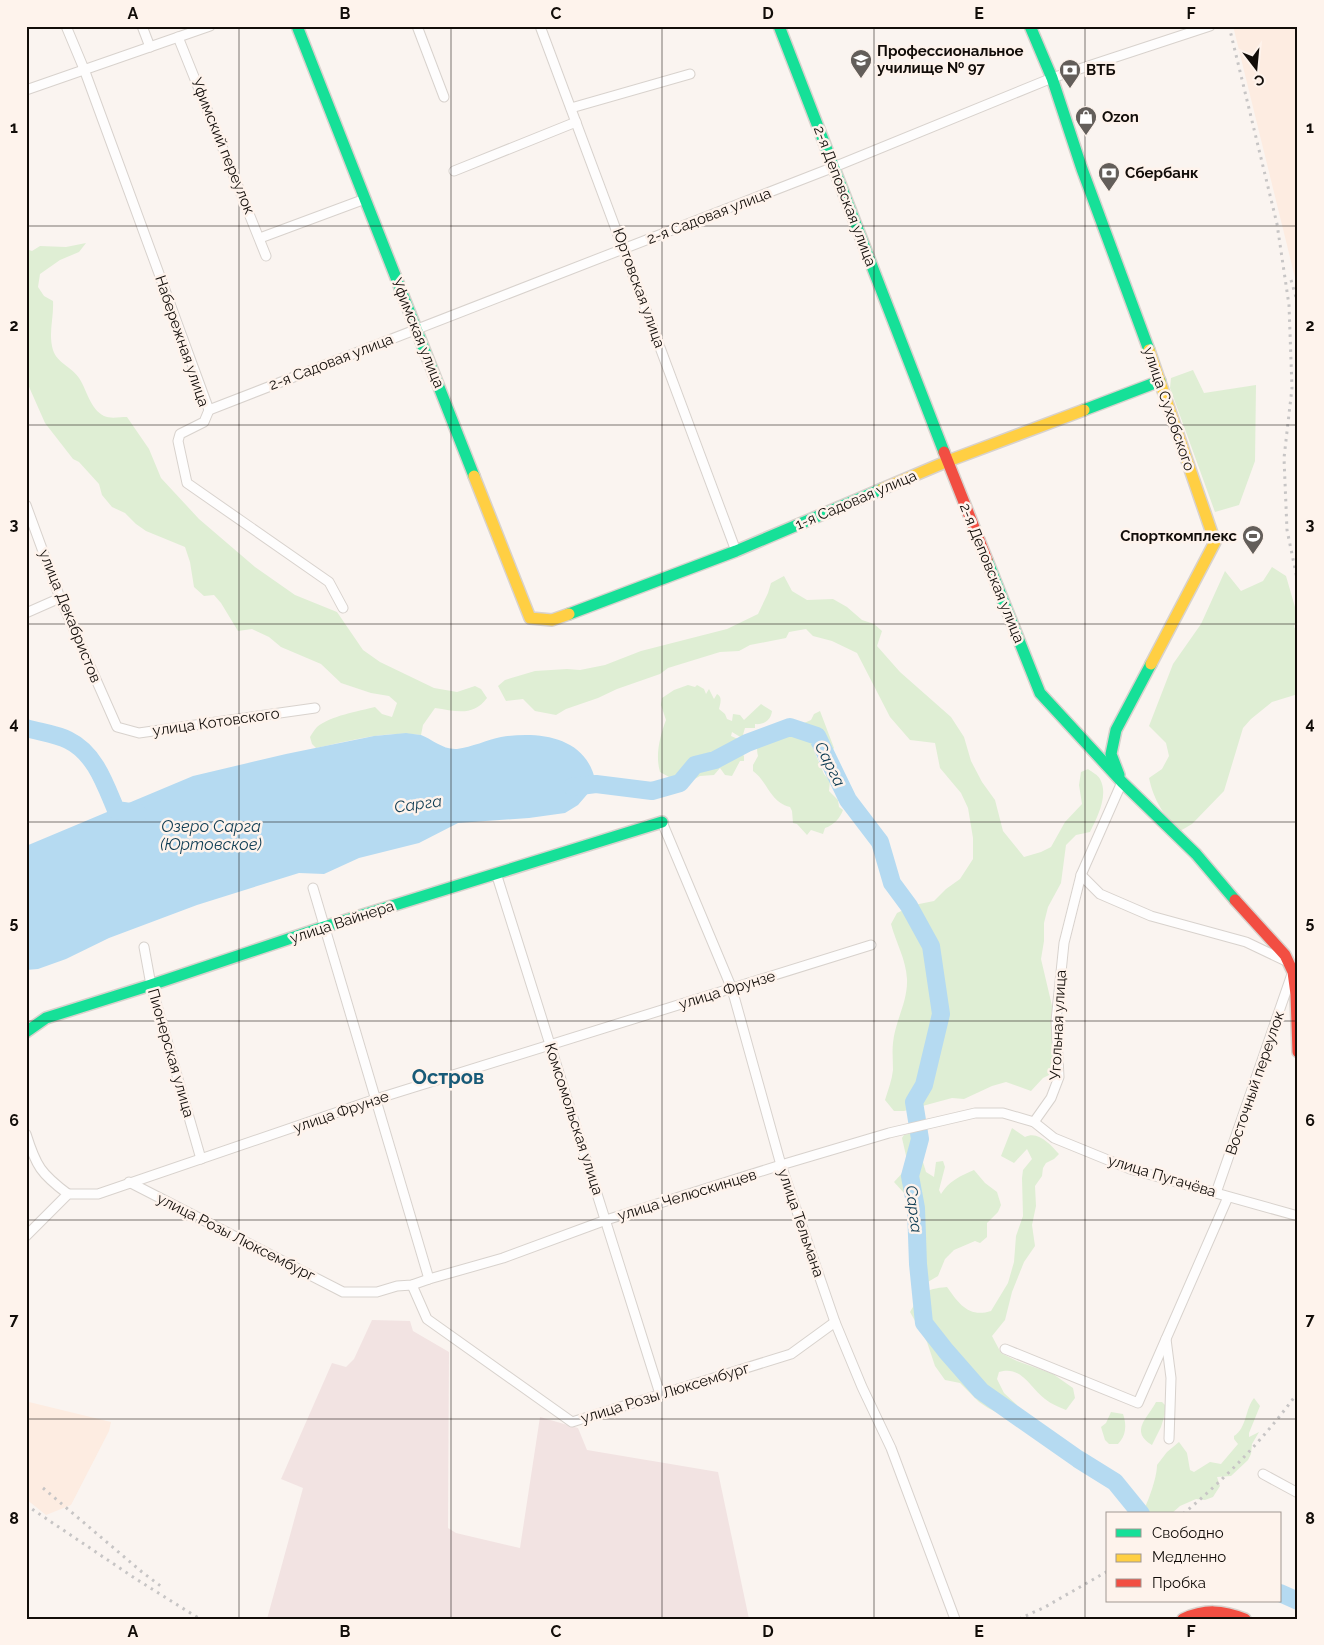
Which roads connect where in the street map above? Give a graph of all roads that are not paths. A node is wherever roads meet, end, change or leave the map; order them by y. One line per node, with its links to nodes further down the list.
1 (66, 26): 12 (street, Набережная улица)
2 (142, 26): 11 (street)
3 (210, 26): 10 (street)
4 (297, 26): 21 (street, Уфимская улица)
5 (416, 26): 16 (street)
6 (540, 26): 17 (street, Юртовская улица)
7 (779, 26): 19 (street, 2-я Деповская улица)
8 (1030, 26): 14 (street, улица Сухобского)
9 (1210, 26): 14 (street, 2-я Садовая улица)
10 (178, 37): 11 (street); 22 (street, Уфимский переулок)
11 (150, 47): 12 (street)
12 (84, 69): 15 (street); 27 (street, Набережная улица)
13 (690, 74): 17 (street)
14 (1052, 78): 19 (street, 2-я Садовая улица); 26 (street, улица Сухобского)
15 (26, 90)
16 (444, 98)
17 (571, 108): 18 (street, Юртовская улица)
18 (576, 122): 20 (street); 23 (street, Юртовская улица)
19 (834, 167): 23 (street, 2-я Садовая улица); 28 (street, 2-я Деповская улица)
20 (454, 171)
21 (365, 199): 22 (street); 25 (street, Уфимская улица)
22 (260, 238): 24 (street, Уфимский переулок)
23 (624, 249): 25 (street, 2-я Садовая улица); 30 (street, Юртовская улица)
24 (266, 256)
25 (416, 329): 27 (street, 2-я Садовая улица); 34 (street, Уфимская улица)
26 (1160, 381): 28 (street, 1-я Садовая улица); 37 (street, улица Сухобского)
27 (209, 410): 32 (street, Набережная улица)
28 (948, 462): 30 (street, 1-я Садовая улица); 37 (street, 2-я Деповская улица)
29 (26, 505): 31 (street, улица Декабристов)
30 (736, 551): 34 (street, 1-я Садовая улица)
31 (60, 598): 33 (street); 36 (street, улица Декабристов)
32 (343, 608)
33 (26, 613)
34 (552, 620)
35 (315, 708): 36 (street, улица Котовского)
36 (117, 727)
37 (1122, 782): 40 (street, Угольная улица); 45 (street, 2-я Деповская улица)
38 (662, 822): 39 (street, улица Вайнера); 47 (street, улица Тельмана)
39 (496, 874): 42 (street, улица Вайнера); 49 (street, Комсомольская улица)
40 (1081, 875): 45 (street); 52 (street, Угольная улица)
41 (312, 888): 42 (street)
42 (324, 926): 46 (street, улица Вайнера); 51 (street)
43 (871, 945): 47 (street, улица Фрунзе)
44 (144, 947): 46 (street, Пионерская улица)
45 (1290, 967): 50 (street); 58 (street, Восточный переулок)
46 (151, 985): 48 (street, улица Вайнера); 54 (street, Пионерская улица)
47 (732, 989): 49 (street, улица Фрунзе); 55 (street, улица Тельмана)
48 (26, 1032)
49 (550, 1046): 51 (street, улица Фрунзе); 61 (street, Комсомольская улица)
50 (1298, 1052)
51 (376, 1099): 54 (street, улица Фрунзе); 63 (street)
52 (1034, 1122): 55 (street, улица Челюскинцев); 58 (street, улица Пугачёва)
53 (26, 1134): 57 (street)
54 (201, 1159): 56 (street, улица Фрунзе)
55 (781, 1165): 61 (street, улица Челюскинцев); 66 (street, улица Тельмана)
56 (129, 1182): 57 (street, улица Фрунзе); 65 (street, улица Розы Люксембург)
57 (68, 1194): 62 (street)
58 (1216, 1194): 59 (street, улица Пугачёва)
59 (1228, 1197): 60 (street, улица Пугачёва); 67 (street)
60 (1298, 1216)
61 (606, 1220): 63 (street, улица Челюскинцев); 69 (street, Комсомольская улица)
62 (26, 1236)
63 (429, 1278): 64 (street, улица Челюскинцев)
64 (412, 1285): 65 (street, улица Челюскинцев); 69 (street, улица Розы Люксембург)
65 (343, 1292)
66 (835, 1322): 69 (street, улица Розы Люксембург); 73 (street, улица Тельмана)
67 (1166, 1338): 68 (street); 70 (street)
68 (1005, 1348)
69 (660, 1394)
70 (1170, 1439)
71 (1262, 1474): 72 (street)
72 (1298, 1493)
73 (955, 1619)
74 (1183, 1619): 75 (street)
75 (1246, 1619)

